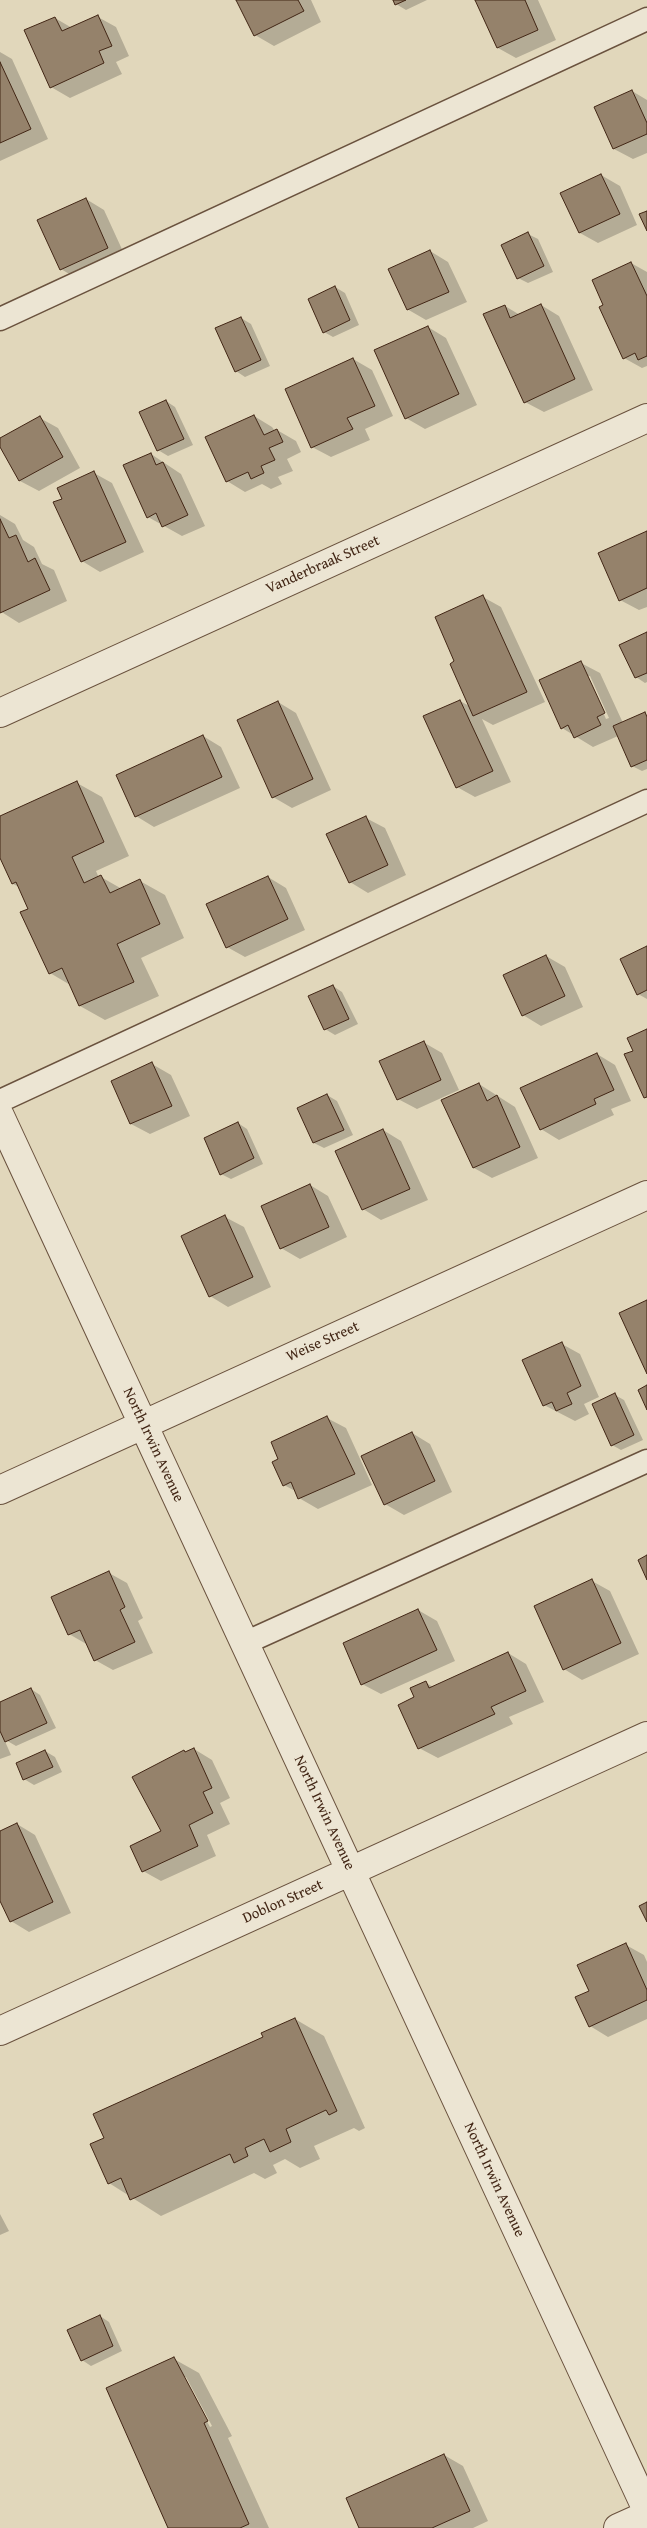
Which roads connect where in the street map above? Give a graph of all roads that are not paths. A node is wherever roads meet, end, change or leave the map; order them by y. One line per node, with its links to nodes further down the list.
1 (647, 19): 2 (lane)
2 (0, 319)
3 (647, 418): 4 (street, Vanderbraak Street)
4 (0, 713)
5 (647, 801): 6 (lane)
6 (0, 1100)
7 (0, 1116): 9 (street, North Irwin Avenue)
8 (647, 1195): 9 (street, Weise Street)
9 (144, 1424): 11 (street, Weise Street); 12 (street, North Irwin Avenue)
10 (647, 1461): 12 (lane)
11 (0, 1490)
12 (245, 1643): 14 (street, North Irwin Avenue)
13 (647, 1736): 14 (street, Doblon Street)
14 (351, 1871): 15 (street, Doblon Street); 16 (street, North Irwin Avenue)
15 (0, 2031)
16 (647, 2510)
17 (647, 2515): 18 (street)
18 (618, 2528)

